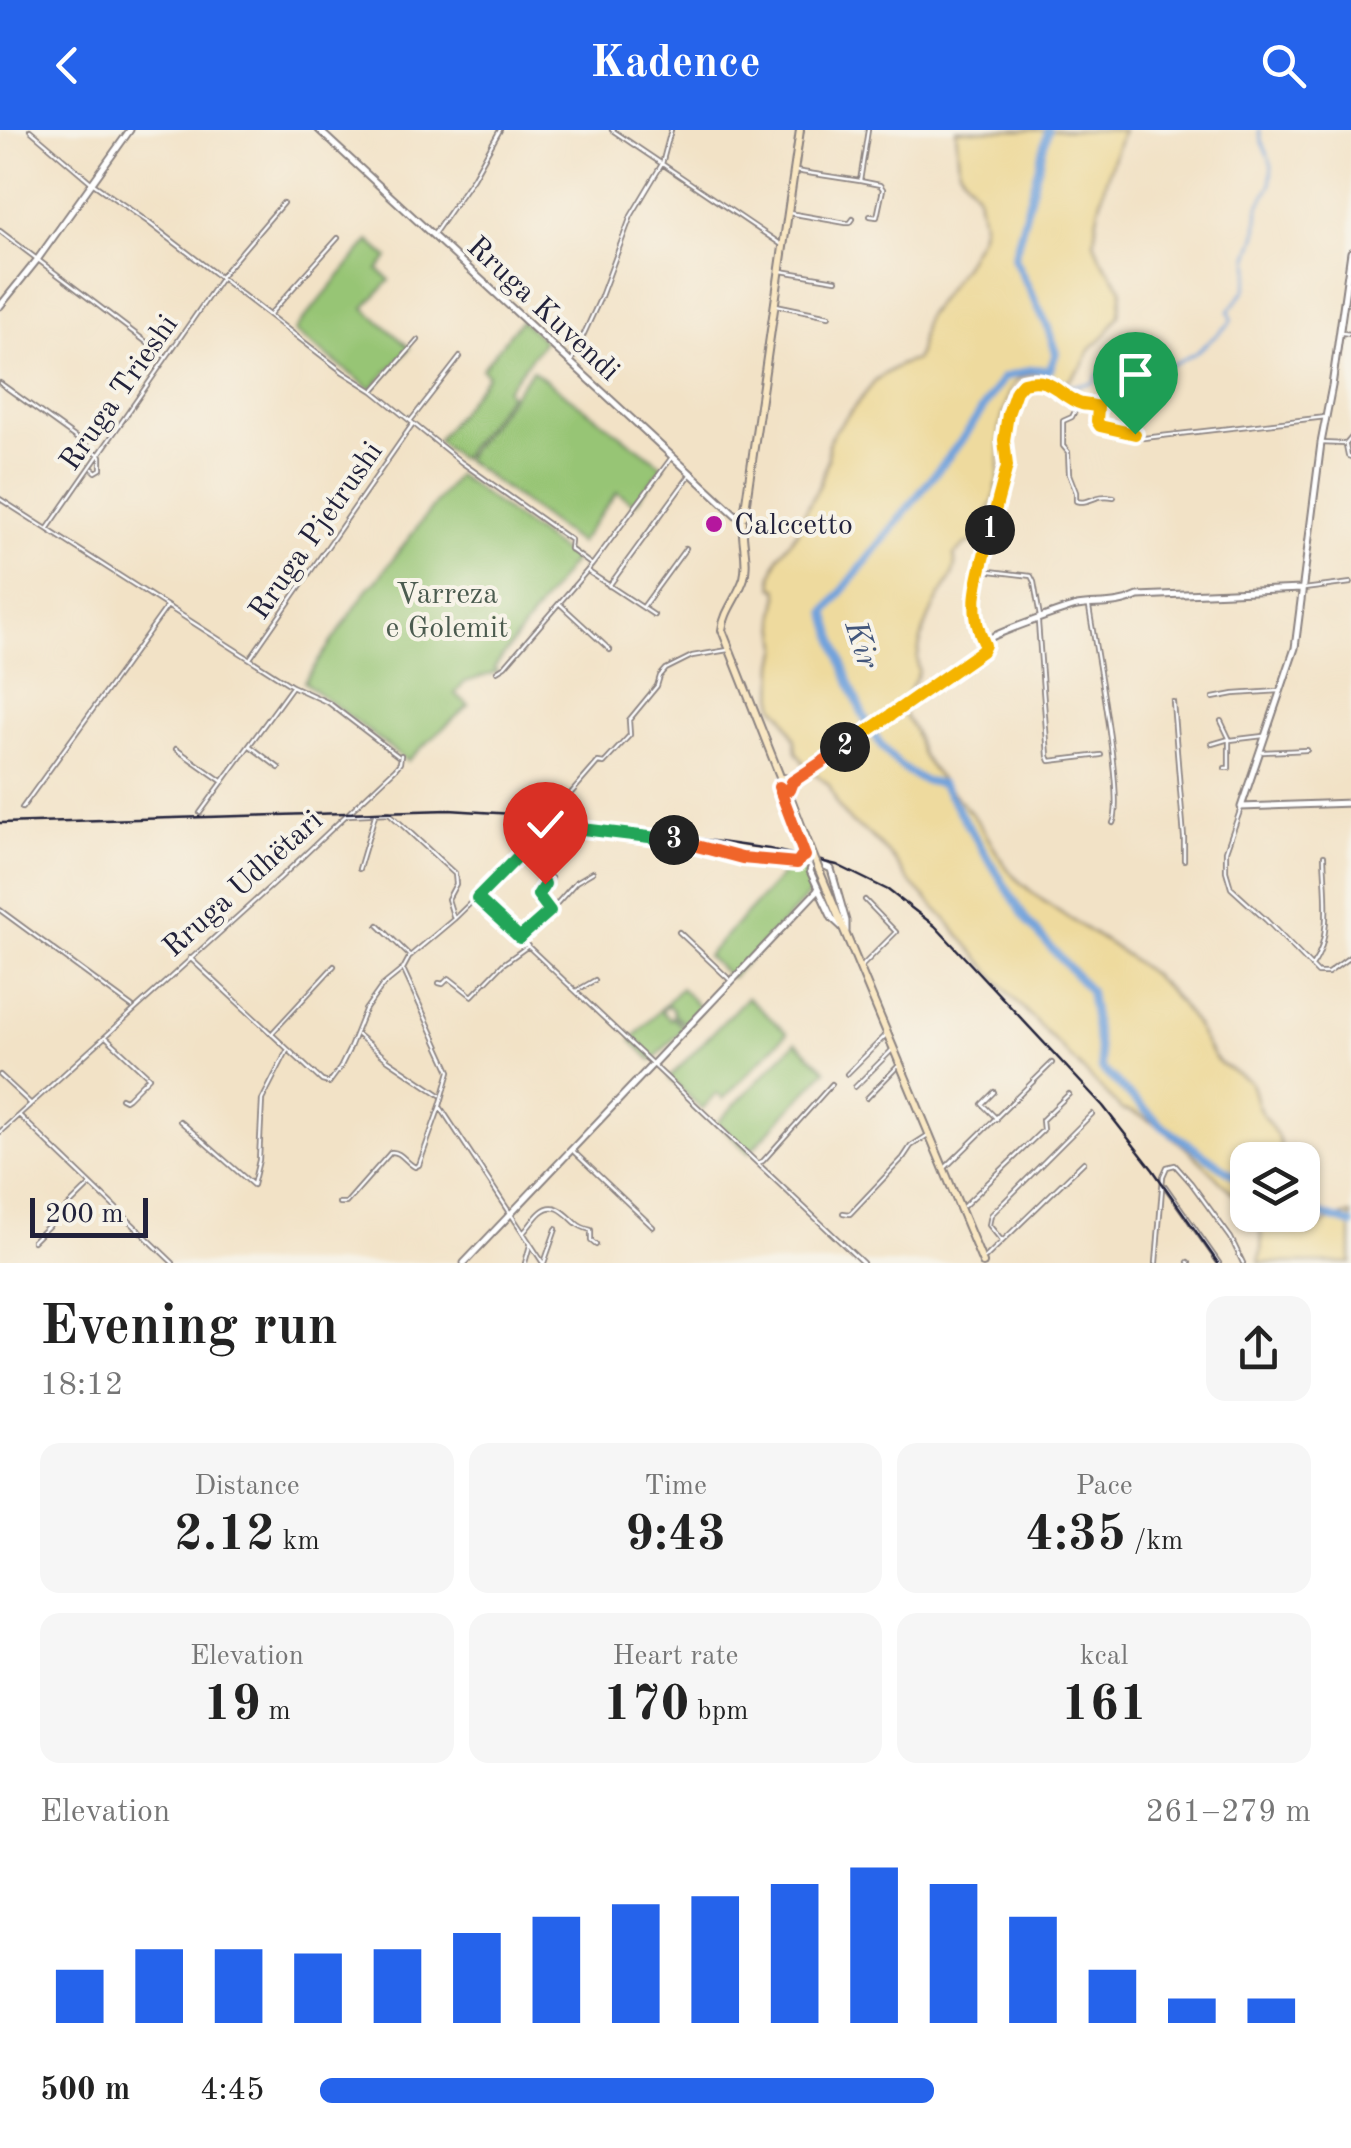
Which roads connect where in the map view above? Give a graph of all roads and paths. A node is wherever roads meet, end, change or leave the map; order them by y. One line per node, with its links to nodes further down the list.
1 (30, 130): 12 (street)
2 (130, 130): 12 (street)
3 (319, 130): 18 (street, Rruga Kuvendi)
4 (500, 130): 18 (street)
5 (612, 130): 9 (street)
6 (670, 130): 9 (street)
7 (800, 130): 10 (main road)
8 (868, 130): 11 (street)
9 (662, 164): 20 (street); 35 (street)
10 (794, 170): 11 (street); 14 (main road)
11 (860, 181): 15 (street)
12 (92, 183): 22 (street); 24 (street)
13 (283, 203): 24 (street, Rruga Trieshi)
14 (788, 213): 16 (street); 20 (main road)
15 (870, 216)
16 (853, 219)
17 (0, 231): 22 (street)
18 (433, 236): 35 (street, Rruga Kuvendi)
19 (338, 238): 28 (street)
20 (783, 246): 23 (main road)
21 (1351, 252): 30 (street)
22 (37, 260): 27 (street); 33 (street)
23 (779, 270): 25 (street); 26 (main road)
24 (221, 278): 28 (street); 33 (street, Rruga Trieshi)
25 (836, 280)
26 (774, 304): 29 (street); 51 (main road)
27 (0, 306)
28 (268, 315): 37 (street)
29 (829, 316)
30 (1340, 333): 31 (street); 39 (street)
31 (1351, 334)
32 (418, 340): 37 (street)
33 (166, 356): 44 (street, Rruga Trieshi)
34 (460, 356): 40 (street, Rruga Pjetrushi)
35 (570, 363): 45 (street, Rruga Kuvendi)
36 (0, 383): 44 (street)
37 (373, 391): 40 (street)
38 (1078, 404): 39 (street); 49 (street); 55 (street)
39 (1327, 416): 42 (street)
40 (411, 423): 54 (street); 69 (street, Rruga Pjetrushi)
41 (1351, 438): 43 (street)
42 (1322, 443): 43 (street); 59 (street)
43 (1346, 444): 46 (street)
44 (98, 454): 47 (street); 52 (street, Rruga Trieshi)
45 (672, 457): 48 (street, Rruga Kuvendi); 54 (street)
46 (1351, 457)
47 (93, 469)
48 (691, 474): 51 (street, Rruga Kuvendi); 58 (street)
49 (1114, 497)
50 (0, 499): 52 (street, Rruga Pjetrushi)
51 (742, 518): 68 (main road)
52 (47, 529): 62 (street, Rruga Pjetrushi)
53 (686, 548): 63 (street)
54 (592, 565): 56 (street)
55 (980, 570): 65 (street); 66 (street)
56 (587, 571): 58 (street); 60 (street)
57 (1351, 583): 59 (street)
58 (609, 586): 63 (street)
59 (1302, 590): 61 (street); 72 (street)
60 (560, 604): 67 (street); 70 (street)
61 (1088, 606): 65 (street); 96 (street)
62 (167, 607): 69 (street, Rruga Pjetrushi); 92 (street)
63 (642, 608): 64 (street)
64 (654, 615)
65 (1039, 620): 66 (street); 83 (street)
66 (985, 645): 87 (street)
67 (610, 650)
68 (728, 650): 89 (main road); 97 (street)
69 (250, 659): 71 (street, Rruga Pjetrushi)
70 (497, 671)
71 (292, 686): 79 (street); 84 (street, Rruga Pjetrushi)
72 (1280, 690): 73 (street); 76 (street)
73 (1214, 698)
74 (1173, 702): 100 (street)
75 (1221, 721): 77 (street)
76 (1265, 736): 77 (street); 82 (street)
77 (1229, 739): 78 (street); 86 (street)
78 (1212, 744)
79 (248, 745): 85 (street); 88 (street)
80 (176, 748): 88 (street)
81 (1307, 750): 82 (street)
82 (1260, 752): 91 (street)
83 (1101, 755)
84 (400, 756): 95 (street, Rruga Udhëtari)
85 (279, 768)
86 (1225, 768)
87 (795, 780): 89 (main road)
88 (222, 782): 93 (street)
89 (783, 786): 98 (street); 113 (main road, bridge)
90 (1351, 802): 91 (street)
91 (1241, 806): 122 (street)
92 (22, 808)
93 (200, 813)
94 (376, 813): 95 (street); 103 (street); 111 (street)
95 (346, 815): 119 (street, Rruga Udhëtari)
96 (1113, 823)
97 (549, 825): 101 (street); 107 (street)
98 (805, 856): 101 (street); 102 (street)
99 (1324, 856): 122 (street)
100 (1184, 860)
101 (797, 863): 102 (street)
102 (809, 867): 106 (street); 113 (street)
103 (359, 870)
104 (593, 872): 110 (street)
105 (551, 878): 110 (street)
106 (818, 890): 113 (street); 125 (street)
107 (477, 898): 111 (street); 115 (street)
108 (865, 900): 121 (street)
109 (0, 910): 128 (street)
110 (550, 911): 115 (street)
111 (454, 919): 117 (street)
112 (378, 925): 117 (street)
113 (846, 931): 121 (main road)
114 (680, 932): 125 (street)
115 (520, 938): 116 (street)
116 (528, 946): 126 (street); 127 (street)
117 (410, 956): 123 (street)
118 (1351, 956): 122 (street)
119 (190, 958): 128 (street, Rruga Udhëtari); 129 (street)
120 (334, 966): 129 (street)
121 (860, 967): 130 (main road)
122 (1312, 967)
123 (403, 968): 131 (street); 144 (street)
124 (595, 980): 127 (street)
125 (731, 981): 136 (street)
126 (439, 983)
127 (576, 991): 136 (street)
128 (134, 1009): 132 (street, Rruga Udhëtari)
129 (272, 1033): 134 (street)
130 (888, 1033): 133 (main road); 138 (street)
131 (356, 1034): 134 (street); 144 (street)
132 (105, 1036): 145 (street); 147 (street, Rruga Udhëtari)
133 (894, 1048): 137 (main road); 141 (street)
134 (288, 1050): 152 (street)
135 (1052, 1063): 151 (street)
136 (653, 1064): 155 (street); 157 (street)
137 (900, 1064): 146 (street); 154 (main road)
138 (847, 1074)
139 (0, 1075): 147 (street)
140 (832, 1084): 157 (street)
141 (855, 1087)
142 (994, 1092): 151 (street)
143 (1069, 1094): 162 (street)
144 (442, 1096): 148 (street)
145 (121, 1098)
146 (866, 1098)
147 (31, 1104): 150 (street, Rruga Udhëtari)
148 (440, 1106): 161 (street); 164 (street)
149 (1092, 1114): 168 (street)
150 (19, 1115): 153 (street, Rruga Udhëtari); 159 (street)
151 (997, 1119): 158 (street)
152 (180, 1121)
153 (0, 1132)
154 (929, 1135): 158 (main road); 163 (street)
155 (572, 1150): 164 (street); 165 (street)
156 (1084, 1162): 168 (street)
157 (757, 1163): 177 (street)
158 (943, 1169): 162 (main road)
159 (91, 1184): 169 (street); 173 (street)
160 (1164, 1184): 178 (street); 179 (street); 180 (street)
161 (340, 1202)
162 (959, 1209): 172 (main road)
163 (844, 1213)
164 (511, 1214): 167 (street); 174 (street)
165 (652, 1227)
166 (556, 1228): 176 (street)
167 (523, 1233): 170 (street); 171 (street)
168 (1002, 1240): 172 (street)
169 (33, 1241)
170 (530, 1244): 175 (street); 176 (street)
171 (596, 1245)
172 (982, 1262)
173 (173, 1263)
174 (464, 1263)
175 (525, 1263)
176 (544, 1263)
177 (863, 1263)
178 (1156, 1263)
179 (1218, 1263)
180 (1243, 1263)

